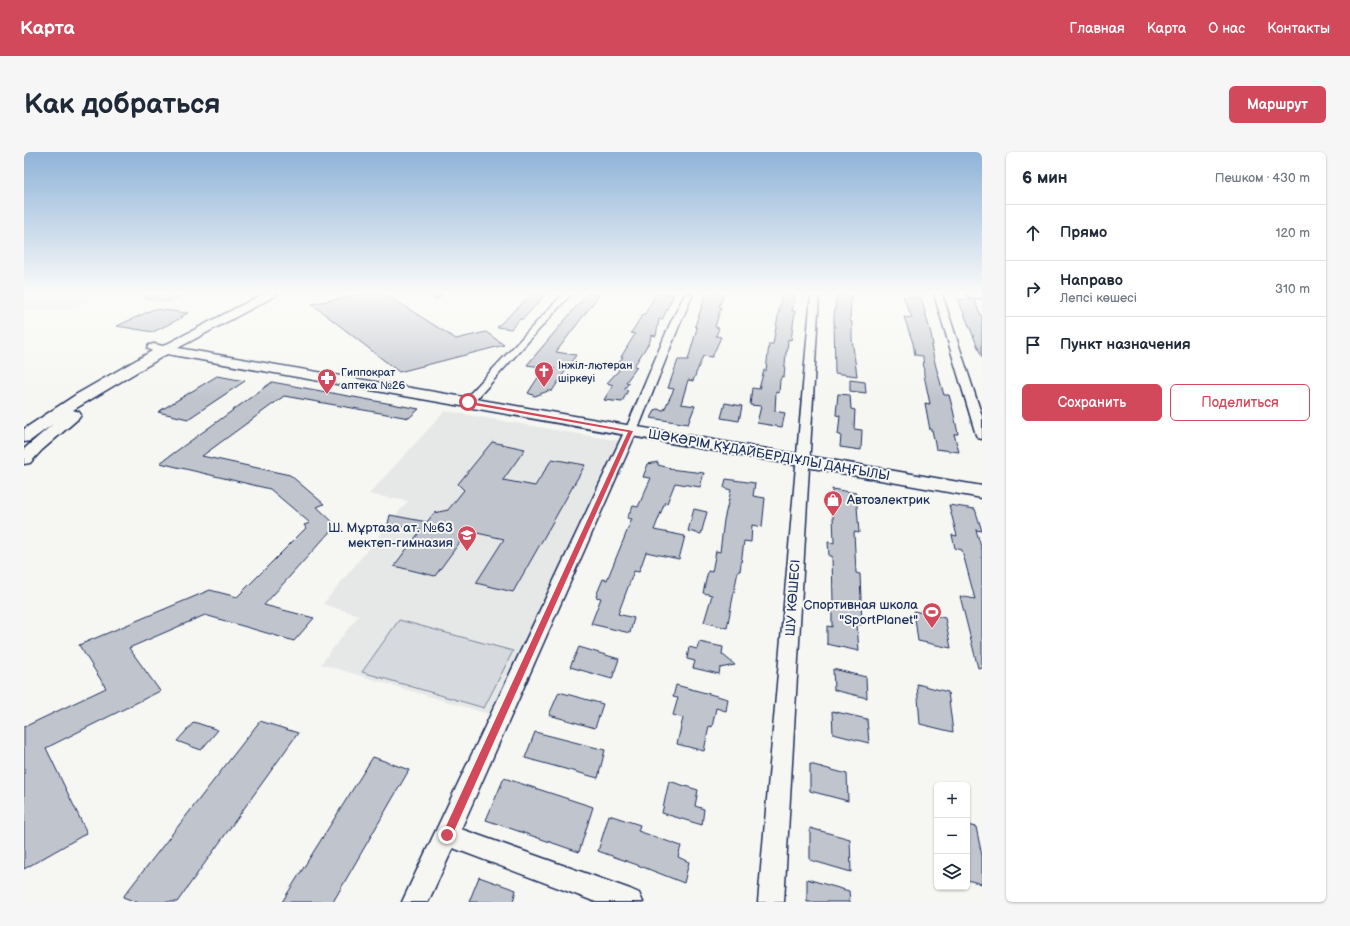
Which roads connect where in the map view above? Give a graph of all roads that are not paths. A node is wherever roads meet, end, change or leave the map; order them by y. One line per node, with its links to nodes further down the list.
1 (195, 329): 7 (main road)
2 (200, 329): 7 (main road)
3 (535, 329): 9 (street)
4 (673, 329): 11 (street)
5 (812, 329): 14 (street, ШУ КӨШЕСІ)
6 (949, 329): 12 (street)
7 (163, 347): 8 (main road); 9 (main road, ШӘКӘРІМ ҚҰДАЙБЕРДІҰЛЫ ДАҢҒЫЛЫ); 10 (main road)
8 (114, 378): 13 (main road); 15 (main road)
9 (470, 399): 11 (main road, ШӘКӘРІМ ҚҰДАЙБЕРДІҰЛЫ ДАҢҒЫЛЫ)
10 (24, 426)
11 (632, 427): 14 (main road, ШӘКӘРІМ ҚҰДАЙБЕРДІҰЛЫ ДАҢҒЫЛЫ); 18 (street)
12 (982, 435)
13 (24, 437)
14 (803, 457): 16 (main road, ШӘКӘРІМ ҚҰДАЙБЕРДІҰЛЫ ДАҢҒЫЛЫ); 17 (main road, ШӘКӘРІМ ҚҰДАЙБЕРДІҰЛЫ ДАҢҒЫЛЫ); 21 (street, ШУ КӨШЕСІ)
15 (24, 459)
16 (982, 483)
17 (982, 492)
18 (447, 835): 19 (street); 20 (street)
19 (415, 902)
20 (630, 902)
21 (771, 902)

